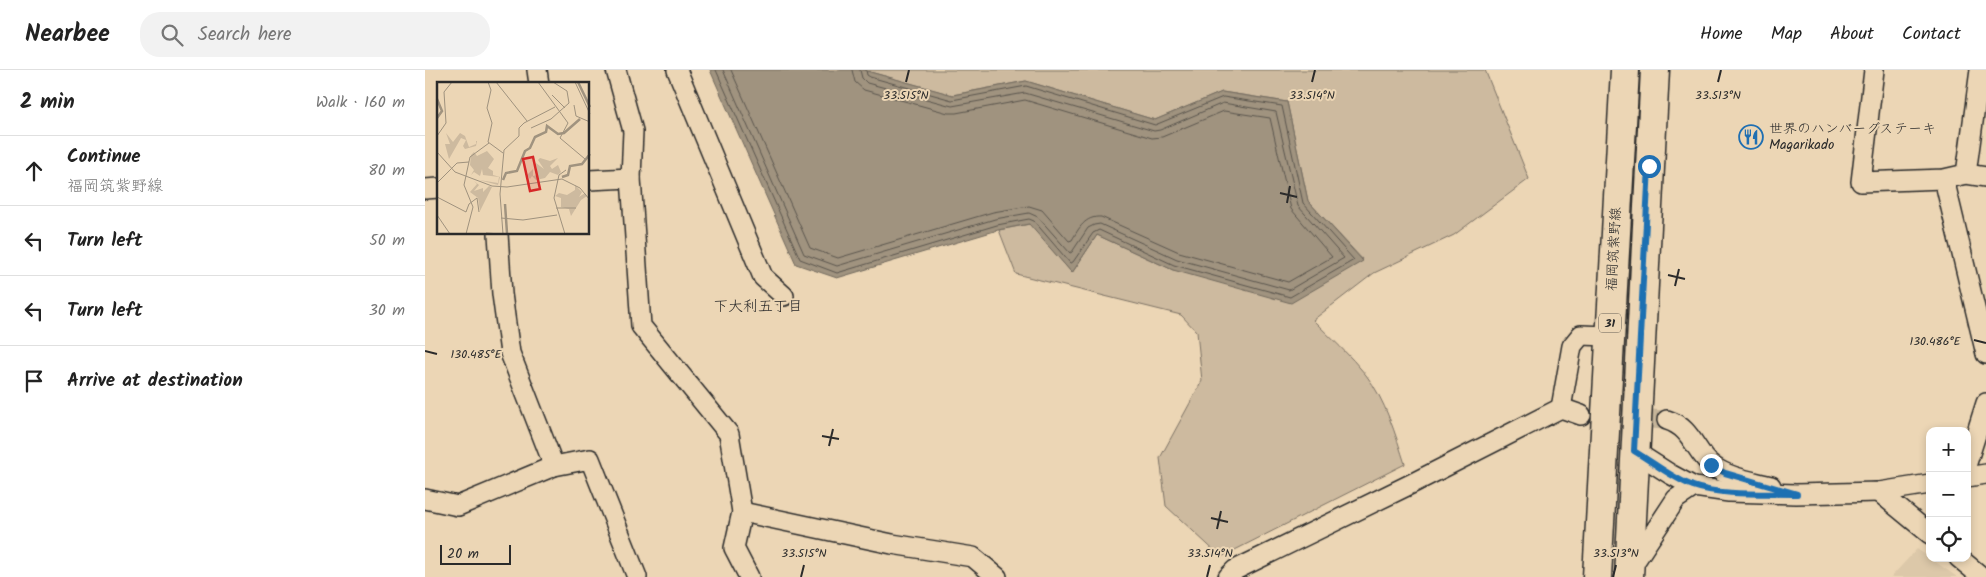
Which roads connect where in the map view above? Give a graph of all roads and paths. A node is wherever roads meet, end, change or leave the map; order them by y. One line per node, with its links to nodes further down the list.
1 (616, 70): 9 (street)
2 (677, 70): 13 (street)
3 (1625, 70): 14 (main road, 福岡筑紫野線 / 31)
4 (1655, 70): 20 (main road, 31)
5 (1874, 70): 10 (street)
6 (1980, 70): 7 (street)
7 (1966, 174): 8 (street); 10 (street)
8 (1986, 177)
9 (631, 178): 11 (street); 30 (street)
10 (1944, 179): 15 (street)
11 (590, 180)
12 (498, 235): 22 (street)
13 (784, 296)
14 (1609, 336): 17 (street); 38 (main road, 福岡筑紫野線 / 31)
15 (1986, 354)
16 (1986, 404): 21 (street)
17 (1561, 408): 18 (street); 37 (street)
18 (1581, 415)
19 (1667, 420): 28 (street)
20 (1634, 451): 26 (street); 33 (main road, 31)
21 (1971, 451)
22 (554, 466): 29 (street); 34 (street)
23 (1986, 474): 24 (street)
24 (1971, 476)
25 (1926, 485): 27 (street)
26 (1694, 487): 28 (street); 33 (street)
27 (1879, 492): 28 (street); 31 (street)
28 (1797, 494)
29 (425, 499)
30 (742, 512): 35 (street); 36 (street)
31 (1926, 531)
32 (1964, 562): 39 (street)
33 (1629, 574)
34 (637, 577)
35 (749, 577)
36 (997, 577)
37 (1227, 577)
38 (1597, 577)
39 (1982, 577)

